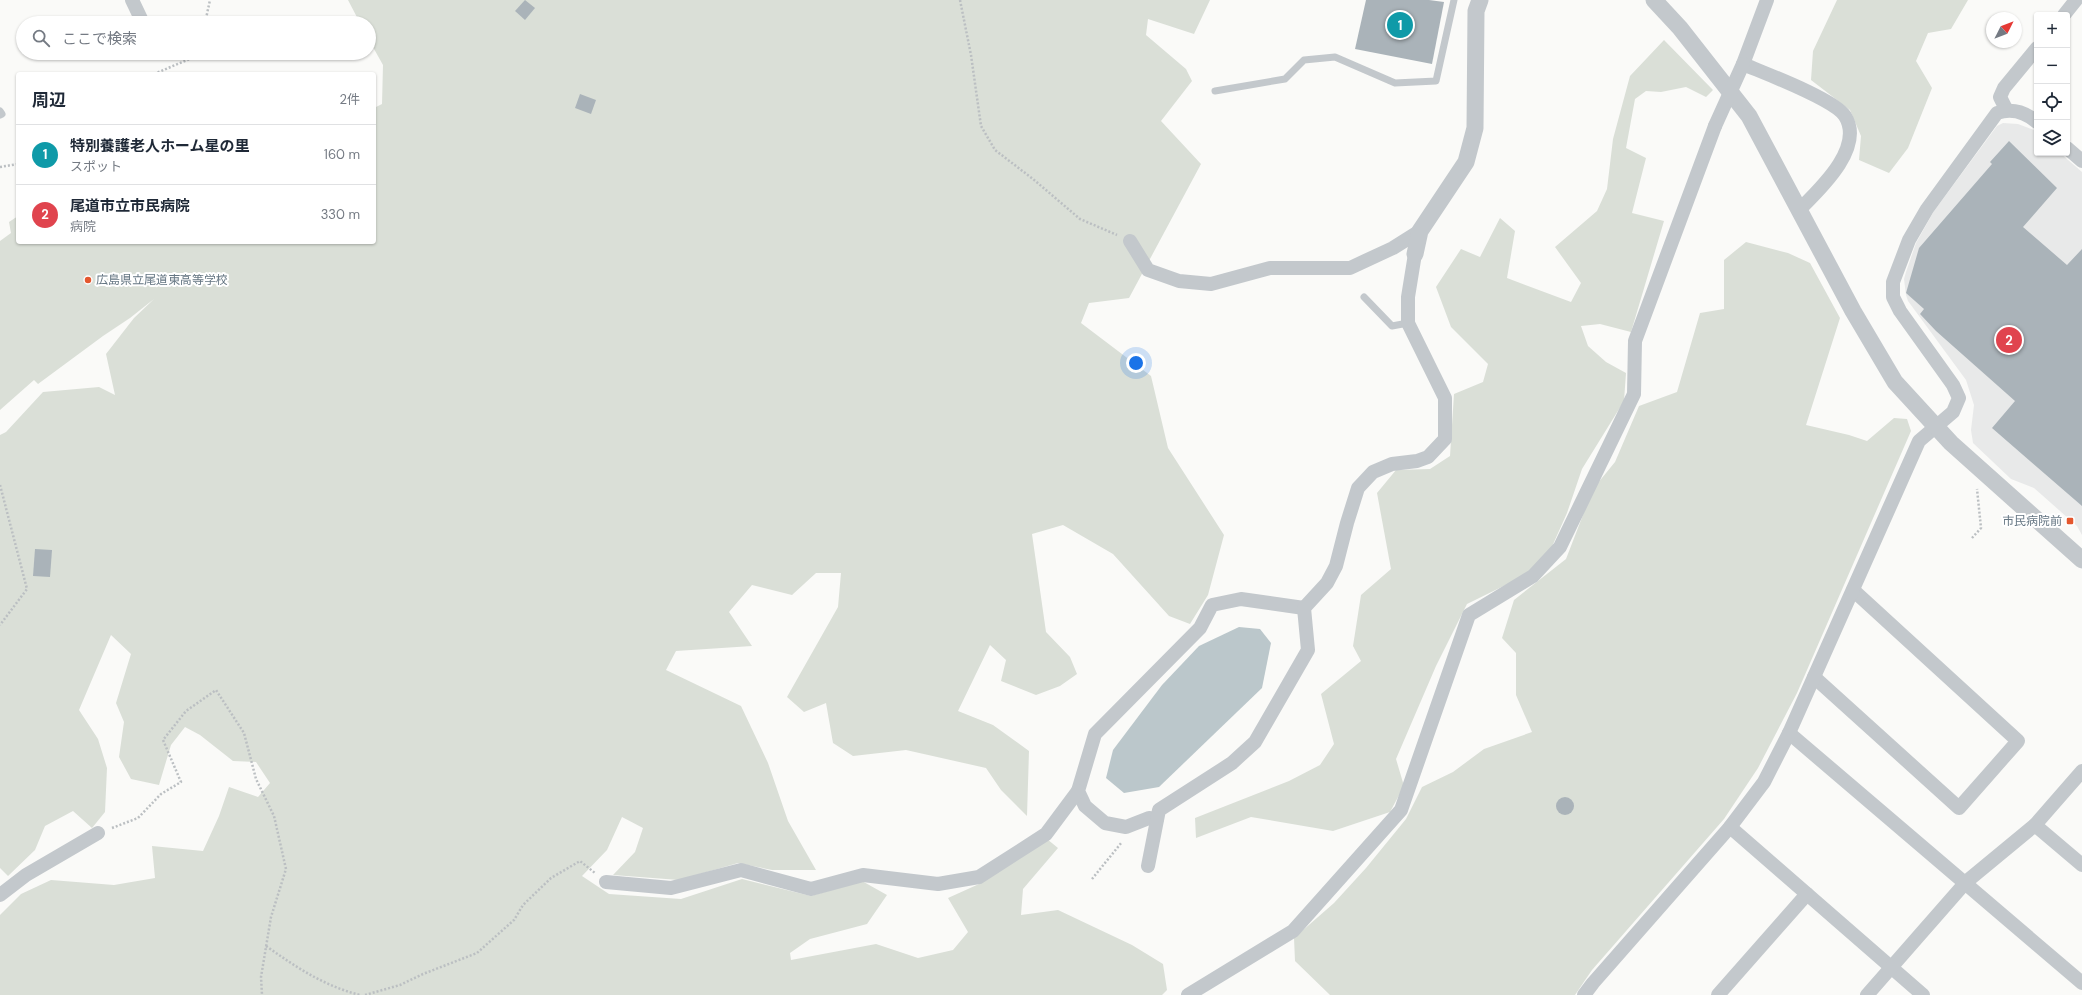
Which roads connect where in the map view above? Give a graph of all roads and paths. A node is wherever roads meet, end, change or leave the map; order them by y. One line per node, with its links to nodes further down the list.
1 (132, 0): 10 (street)
2 (210, 0): 11 (path)
3 (960, 0): 27 (path)
4 (1454, 0): 16 (lane)
5 (1480, 0): 26 (street)
6 (1654, 0): 25 (street)
7 (1767, 0): 14 (street)
8 (2076, 0): 9 (street)
9 (2066, 12)
10 (140, 16)
11 (207, 16)
12 (2034, 52): 17 (street)
13 (186, 60): 15 (path)
14 (1743, 64): 25 (street); 61 (street, bridge)
15 (159, 72)
16 (1216, 91)
17 (2006, 109): 20 (street); 31 (street)
18 (0, 111): 19 (lane)
19 (0, 115)
20 (2035, 120)
21 (2070, 151): 22 (street)
22 (2082, 161)
23 (16, 164): 24 (path)
24 (0, 167)
25 (1799, 210): 31 (street)
26 (1420, 231): 27 (street); 28 (street)
27 (1130, 241)
28 (1415, 254): 30 (street)
29 (1364, 297): 30 (lane)
30 (1408, 324): 37 (street)
31 (1935, 428): 35 (street); 36 (street)
32 (1976, 481): 34 (path)
33 (0, 485): 38 (path)
34 (1972, 538)
35 (2082, 560)
36 (1853, 590): 39 (street); 39 (street)
37 (1304, 608): 42 (street); 43 (street)
38 (0, 625)
39 (1814, 677): 40 (street)
40 (1789, 733): 45 (street); 52 (street)
41 (2082, 771): 44 (street)
42 (1078, 791): 43 (street); 51 (street)
43 (1157, 819): 49 (street)
44 (2035, 825): 48 (street); 52 (street)
45 (1730, 827): 53 (street); 62 (street)
46 (98, 833): 54 (street); 55 (path)
47 (1124, 840): 50 (path)
48 (2082, 865)
49 (1148, 866)
50 (1092, 880)
51 (606, 882): 60 (path)
52 (1966, 882): 56 (street); 57 (street)
53 (1807, 894): 56 (street); 63 (street)
54 (0, 895)
55 (266, 946): 58 (path); 59 (path)
56 (1891, 967): 64 (street); 65 (street)
57 (2082, 983)
58 (262, 995)
59 (360, 995)
60 (365, 995)
61 (1188, 995)
62 (1584, 995)
63 (1718, 995)
64 (1867, 995)
65 (1923, 995)

